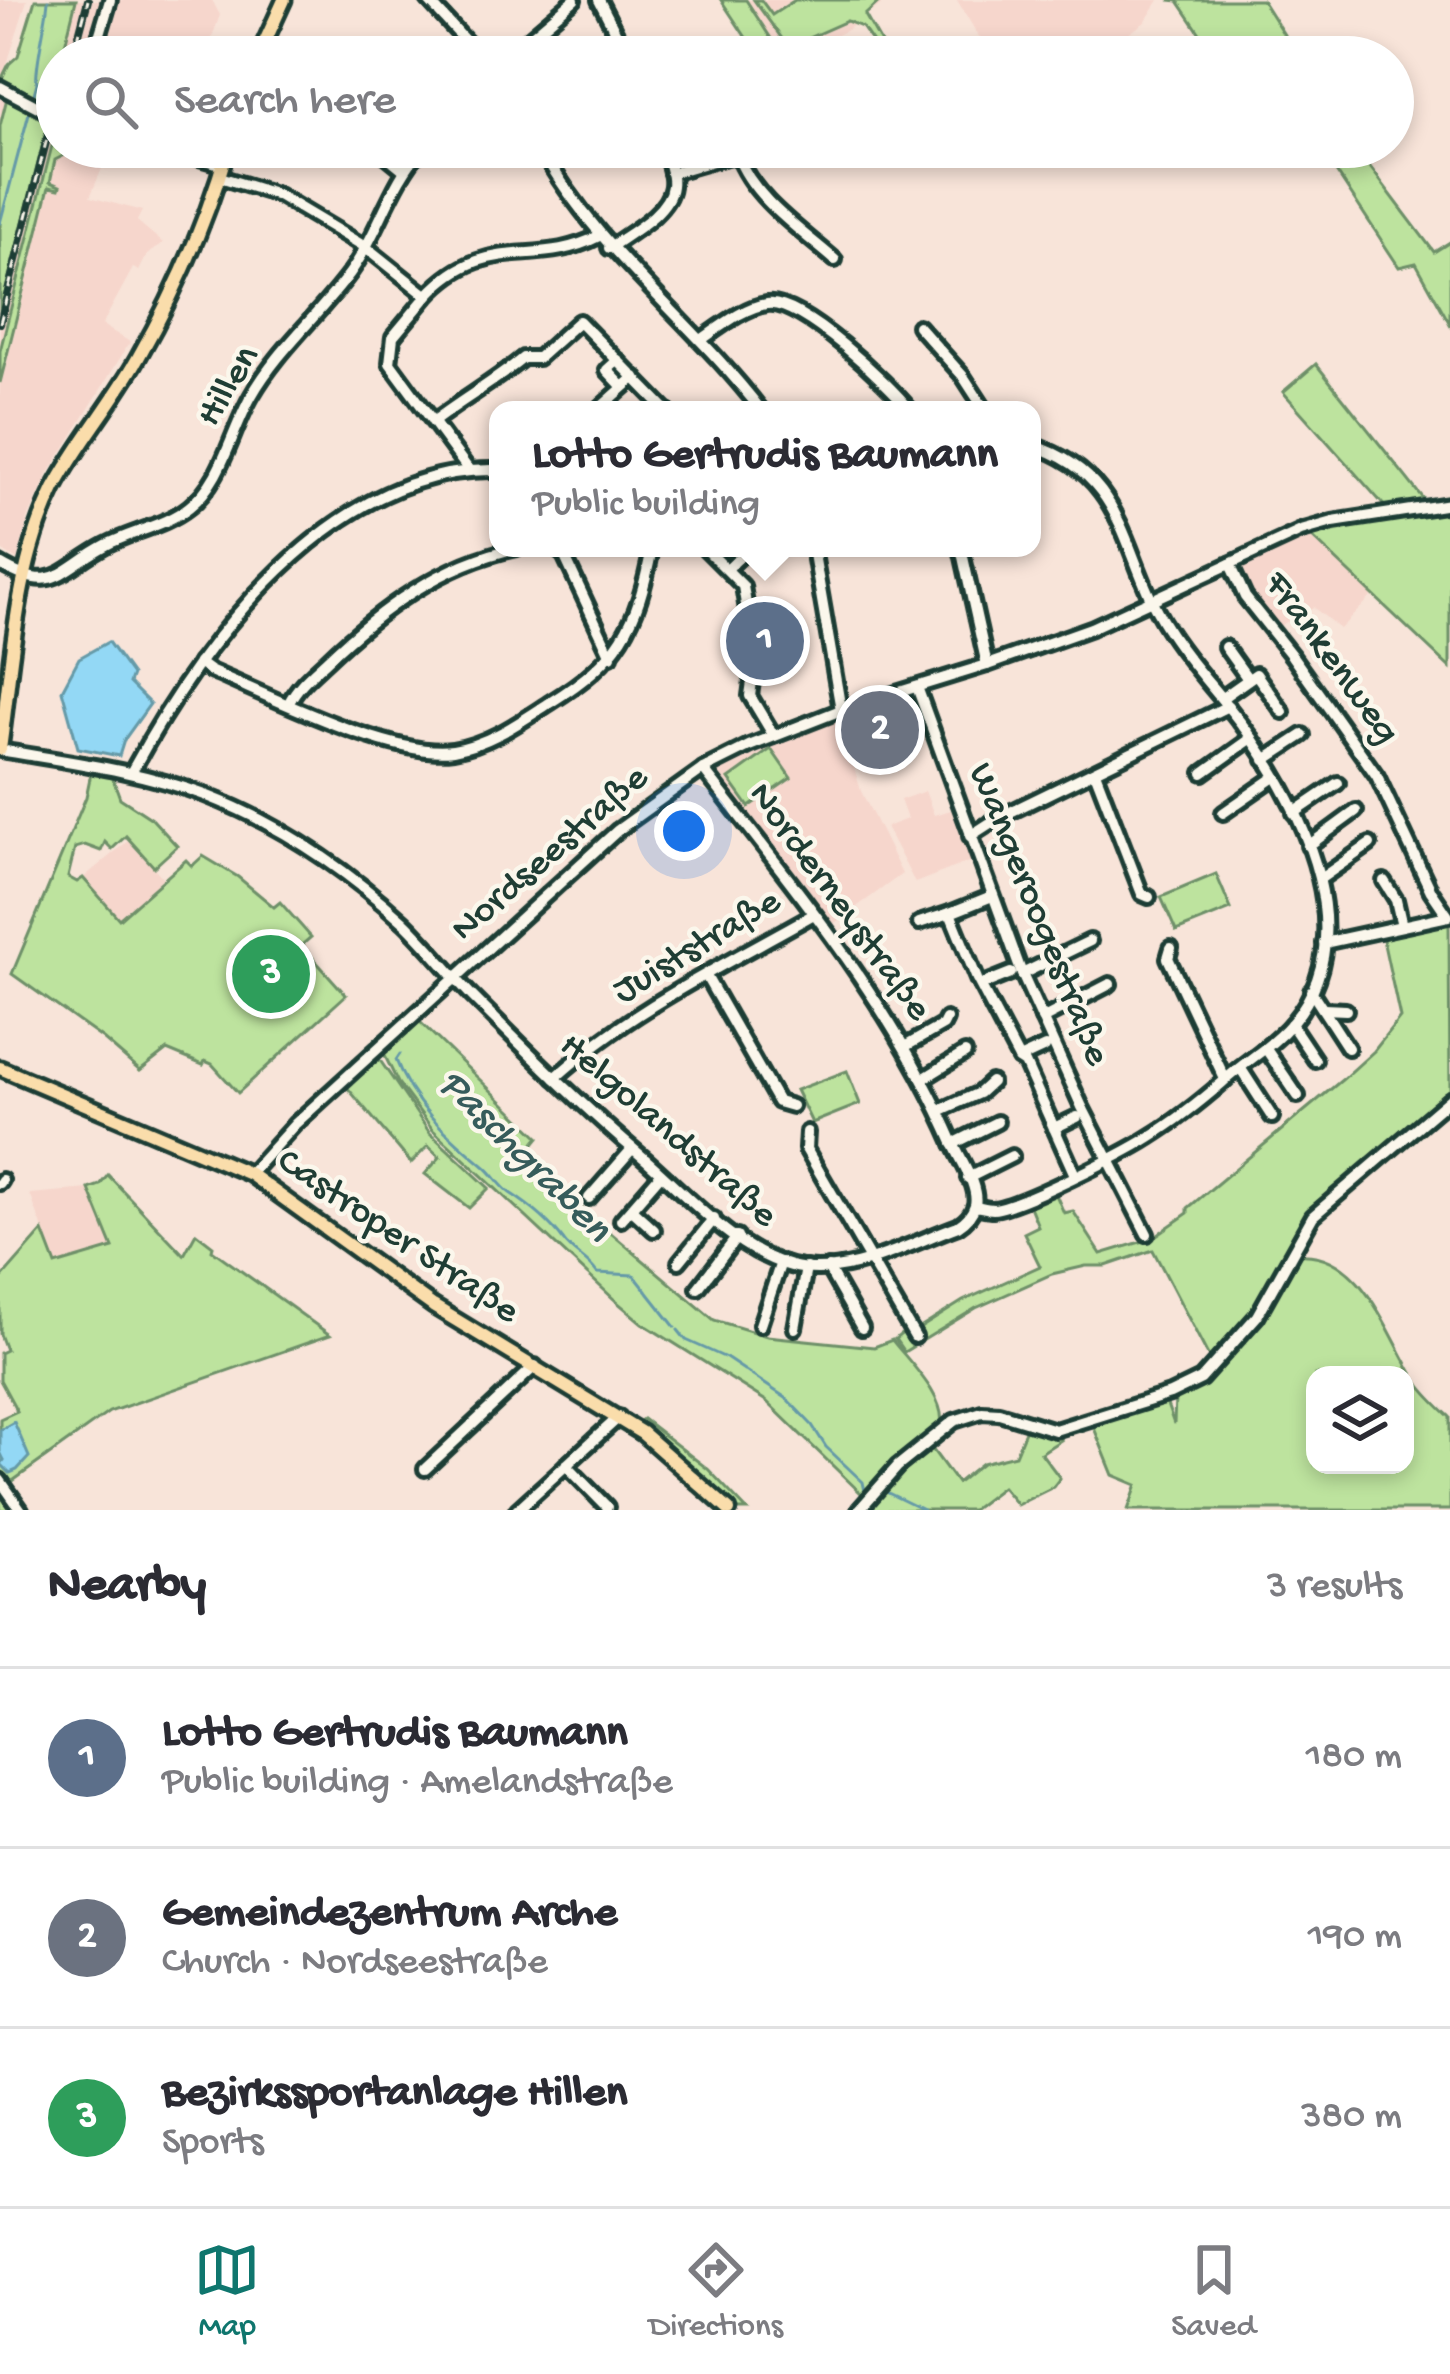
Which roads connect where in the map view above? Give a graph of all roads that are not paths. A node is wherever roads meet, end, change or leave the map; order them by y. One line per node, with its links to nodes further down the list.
1 (110, 0): 6 (street)
2 (284, 0): 7 (main road)
3 (428, 0): 8 (street)
4 (574, 0): 9 (street)
5 (599, 0): 10 (street)
6 (99, 36)
7 (268, 36)
8 (461, 36)
9 (532, 36)
10 (617, 36)
11 (0, 87): 12 (street)
12 (36, 106)
13 (214, 168): 20 (street)
14 (223, 168): 20 (main road)
15 (552, 168): 22 (street)
16 (669, 168): 21 (street)
17 (687, 168): 21 (street)
18 (741, 168): 25 (street)
19 (403, 169): 23 (street, Hillen)
20 (222, 171): 23 (street); 52 (main road)
21 (670, 173): 24 (street)
22 (599, 236): 24 (street); 26 (street)
23 (367, 248): 26 (street); 52 (street, Hillen)
24 (609, 248): 28 (street)
25 (825, 258)
26 (427, 296): 37 (street)
27 (918, 326): 36 (street)
28 (701, 340): 34 (street); 35 (street)
29 (618, 360): 30 (street); 31 (street); 37 (street)
30 (634, 377): 31 (street); 33 (street)
31 (623, 387): 32 (street)
32 (608, 401)
33 (657, 401)
34 (753, 401)
35 (901, 401)
36 (979, 401)
37 (433, 422): 39 (street)
38 (1041, 448): 53 (street)
39 (467, 469): 40 (street); 56 (street)
40 (489, 470)
41 (1450, 504): 50 (street, Nordseestraße)
42 (489, 556): 61 (street)
43 (565, 557): 55 (street)
44 (650, 557): 55 (street)
45 (714, 557): 51 (street)
46 (740, 557): 51 (street)
47 (815, 557): 62 (street)
48 (963, 557): 57 (street)
49 (0, 564): 52 (street)
50 (1230, 564): 53 (street, Nordseestraße); 87 (street, Frankenweg)
51 (727, 569): 65 (street)
52 (26, 579): 67 (main road)
53 (1150, 594): 57 (street, Nordseestraße); 60 (street)
54 (1225, 646): 58 (street)
55 (611, 656): 61 (street)
56 (199, 663): 61 (street); 70 (street)
57 (987, 665): 59 (street, Nordseestraße)
58 (1248, 679): 60 (street); 63 (street)
59 (917, 687): 62 (street, Nordseestraße); 78 (street, Wangeroogestraße)
60 (1225, 702): 66 (street); 71 (street)
61 (290, 703)
62 (841, 710): 65 (street, Nordseestraße)
63 (1283, 712)
64 (1304, 735): 68 (street)
65 (774, 736): 69 (street, Nordseestraße)
66 (1252, 738): 68 (street); 72 (street)
67 (0, 750): 70 (street, Helgolandstraße)
68 (1265, 760): 73 (street)
69 (704, 769): 86 (street, Norderneystraße); 95 (street, Nordseestraße)
70 (131, 771): 95 (street, Helgolandstraße)
71 (1095, 772): 78 (street); 84 (street)
72 (1204, 773)
73 (1275, 777): 76 (street); 77 (street)
74 (1338, 783): 77 (street)
75 (1356, 811): 80 (street)
76 (1223, 813)
77 (1294, 813): 80 (street)
78 (970, 836): 83 (street, Wangeroogestraße)
79 (1370, 844): 81 (street)
80 (1308, 846): 81 (street)
81 (1320, 879): 91 (street)
82 (1384, 881): 89 (street)
83 (992, 896): 85 (street); 93 (street, Wangeroogestraße)
84 (1149, 897)
85 (950, 913): 88 (street); 97 (street)
86 (814, 914): 94 (street, Juiststraße); 104 (street, Norderneystraße)
87 (1448, 916): 89 (street)
88 (920, 923)
89 (1402, 926): 91 (street)
90 (1090, 941): 93 (street)
91 (1324, 944): 98 (street)
92 (1171, 948): 115 (street)
93 (1017, 973): 97 (street); 102 (street, Wangeroogestraße)
94 (706, 976): 113 (street, Juiststraße); 119 (street)
95 (454, 978): 113 (street, Helgolandstraße); 130 (street, Nordseestraße)
96 (1110, 983): 102 (street)
97 (981, 985): 109 (street)
98 (1312, 992): 99 (street); 103 (street)
99 (1324, 1009): 100 (street); 106 (street)
100 (1346, 1010)
101 (946, 1019): 104 (street)
102 (1042, 1019): 129 (street, Wangeroogestraße)
103 (1291, 1024): 107 (street); 110 (street)
104 (905, 1046): 114 (street, Norderneystraße)
105 (1046, 1047): 109 (street)
106 (1348, 1048)
107 (1266, 1049): 112 (street); 117 (street)
108 (965, 1053): 114 (street)
109 (1019, 1059): 124 (street)
110 (1315, 1060)
111 (0, 1068): 130 (main road, Castroper Straße)
112 (1241, 1069): 115 (street); 122 (street)
113 (555, 1078): 127 (street, Helgolandstraße)
114 (923, 1079): 120 (street, Norderneystraße)
115 (1226, 1079): 129 (street)
116 (991, 1082): 120 (street)
117 (1298, 1096)
118 (1450, 1099): 161 (street)
119 (792, 1106)
120 (940, 1111): 126 (street, Norderneystraße)
121 (1077, 1117): 124 (street)
122 (1272, 1117)
123 (997, 1122): 126 (street)
124 (1054, 1127): 132 (street)
125 (807, 1132): 142 (street)
126 (953, 1144): 133 (street, Norderneystraße)
127 (632, 1149): 131 (street, Helgolandstraße); 134 (street)
128 (1012, 1156): 133 (street)
129 (1108, 1161): 132 (street); 140 (street, Wangeroogestraße)
130 (250, 1174): 152 (main road, Castroper Straße)
131 (661, 1174): 136 (street); 137 (street, Helgolandstraße)
132 (1075, 1174): 135 (street)
133 (968, 1178): 135 (street, Norderneystraße)
134 (589, 1198)
135 (974, 1206): 142 (street)
136 (631, 1209): 138 (street); 139 (street)
137 (714, 1219): 141 (street, Helgolandstraße); 143 (street)
138 (621, 1220)
139 (654, 1230)
140 (1147, 1234)
141 (737, 1237): 144 (street, Helgolandstraße); 147 (street)
142 (868, 1258): 146 (street, Helgolandstraße); 151 (street)
143 (679, 1262)
144 (781, 1262): 145 (street, Helgolandstraße); 148 (street)
145 (806, 1268): 146 (street, Helgolandstraße); 149 (street)
146 (828, 1268): 150 (street)
147 (698, 1288)
148 (760, 1325)
149 (795, 1328)
150 (862, 1328)
151 (915, 1337)
152 (535, 1366): 153 (main road, Castroper Straße); 155 (street)
153 (619, 1417): 154 (street); 160 (main road, Castroper Straße)
154 (566, 1466): 157 (street); 159 (street)
155 (425, 1468)
156 (0, 1480): 158 (street)
157 (607, 1507)
158 (21, 1510)
159 (517, 1510)
160 (729, 1510)
161 (859, 1510)

